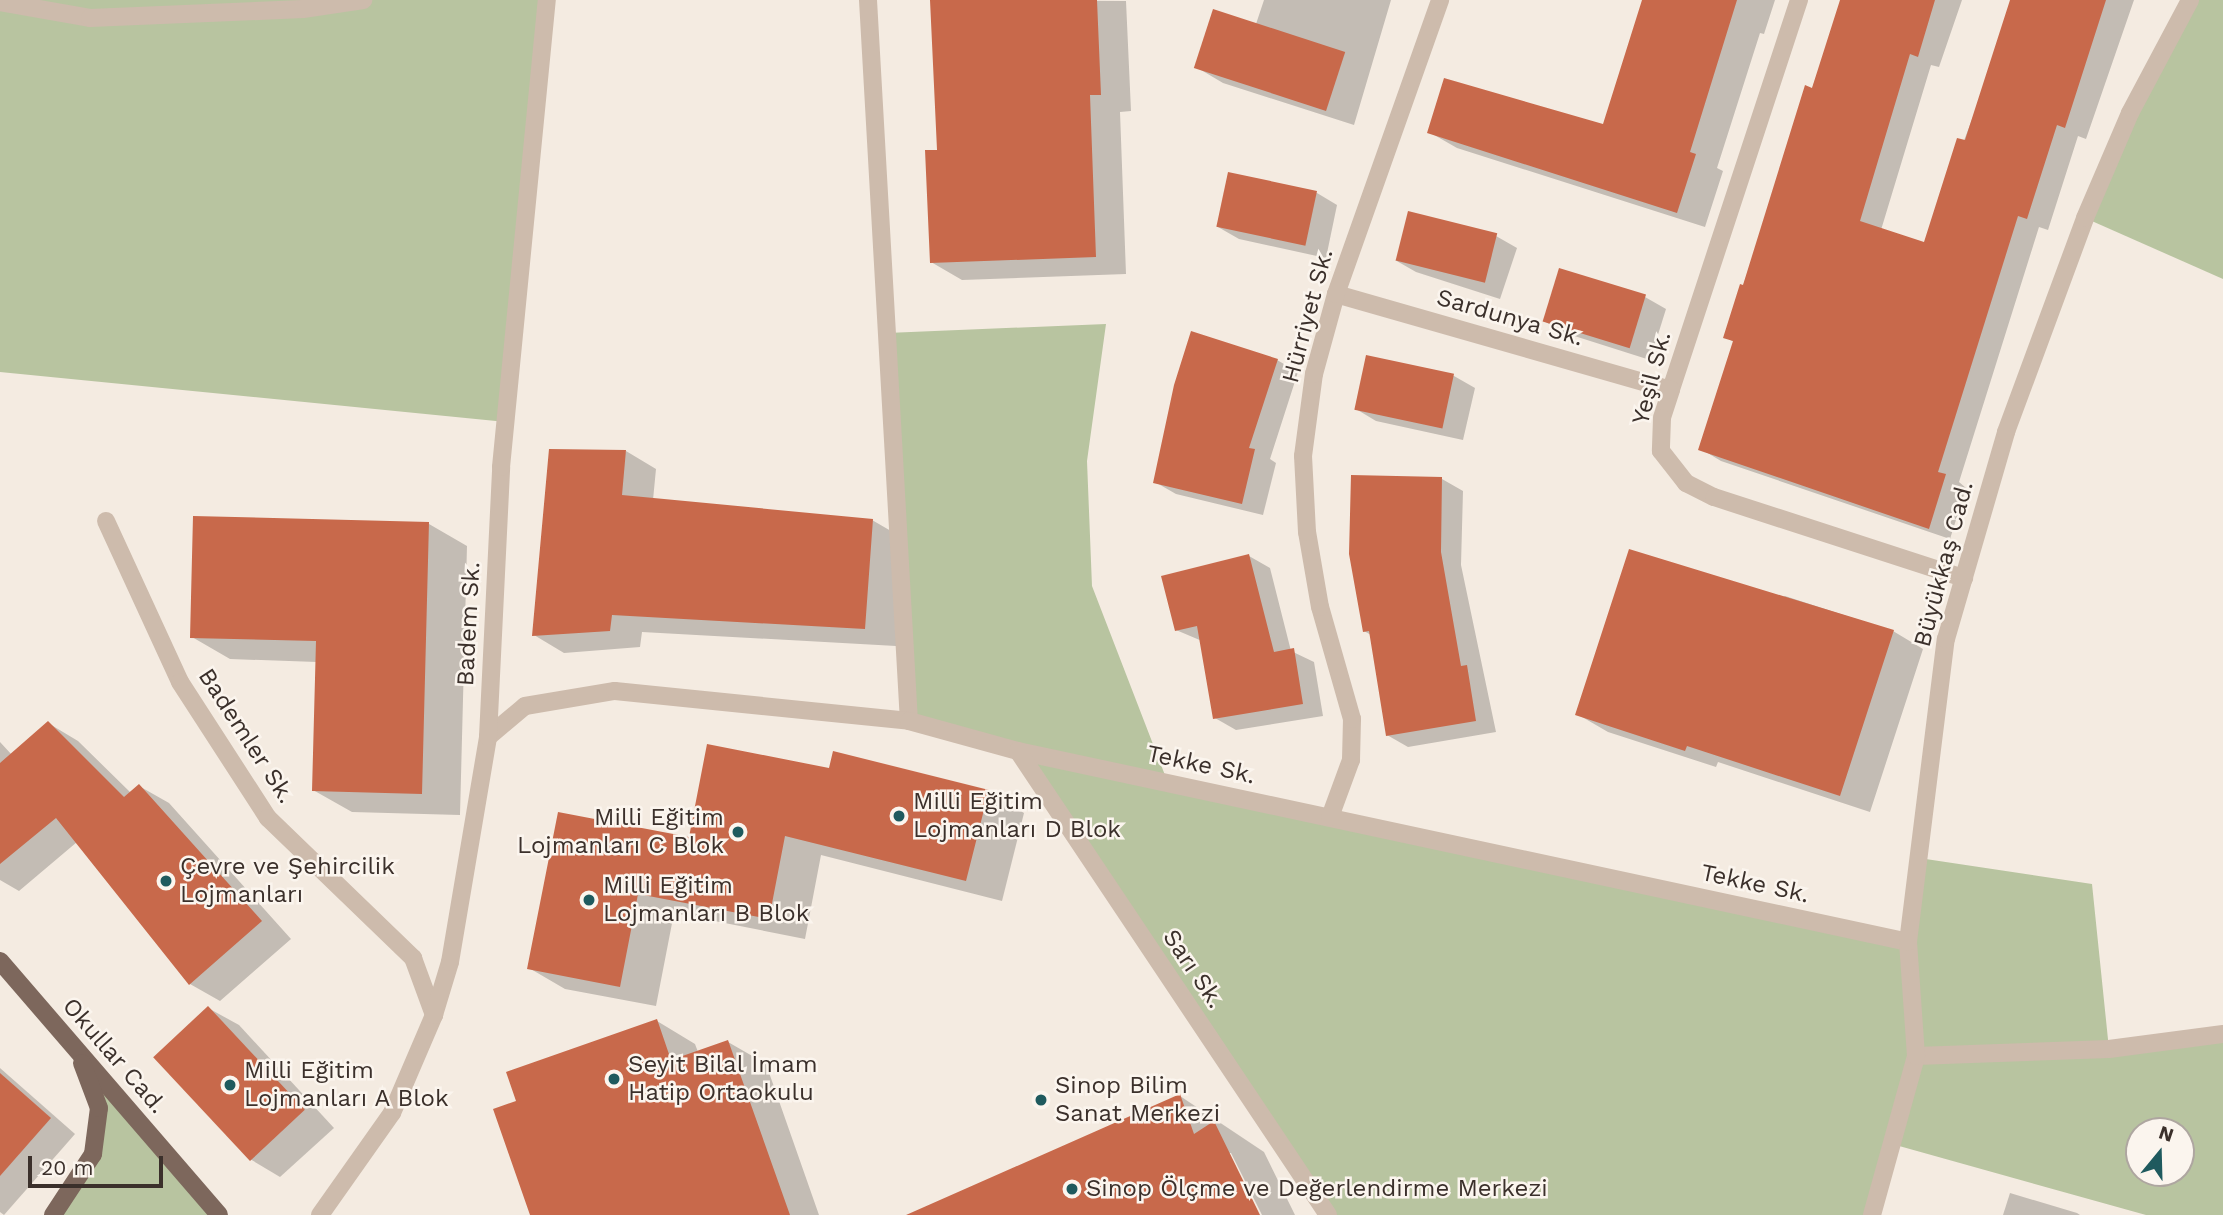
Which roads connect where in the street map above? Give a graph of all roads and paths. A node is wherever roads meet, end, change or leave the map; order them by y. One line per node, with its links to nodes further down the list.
1 (363, 0): 7 (street)
2 (547, 0): 13 (street, Badem Sk.)
3 (868, 0): 12 (street)
4 (1440, 0): 8 (street, Hürriyet Sk.)
5 (1799, 0): 9 (street, Yeşil Sk.)
6 (2190, 0): 11 (street, Büyükkaş Cad.)
7 (0, 2)
8 (1336, 293): 9 (street, Sardunya Sk.); 15 (street, Hürriyet Sk.)
9 (1671, 390): 11 (street, Yeşil Sk.)
10 (106, 521): 18 (street, Bademler Sk.)
11 (1964, 578): 16 (street, Büyükkaş Cad.)
12 (909, 721): 13 (street, Tekke Sk.); 14 (street, Tekke Sk.)
13 (488, 737): 18 (street, Badem Sk.)
14 (1018, 751): 15 (street, Tekke Sk.); 25 (street, Sarı Sk.)
15 (1330, 817): 16 (street, Tekke Sk.)
16 (1909, 942): 21 (street, Büyükkaş Cad.)
17 (0, 961): 20 (main road, Okullar Cad.)
18 (434, 1015): 24 (street, Badem Sk.)
19 (2223, 1034): 21 (street)
20 (78, 1052): 22 (main road); 23 (main road, Okullar Cad.)
21 (1916, 1056): 26 (street, Büyükkaş Cad.)
22 (53, 1215)
23 (219, 1215)
24 (320, 1215)
25 (1328, 1215)
26 (1872, 1215)

